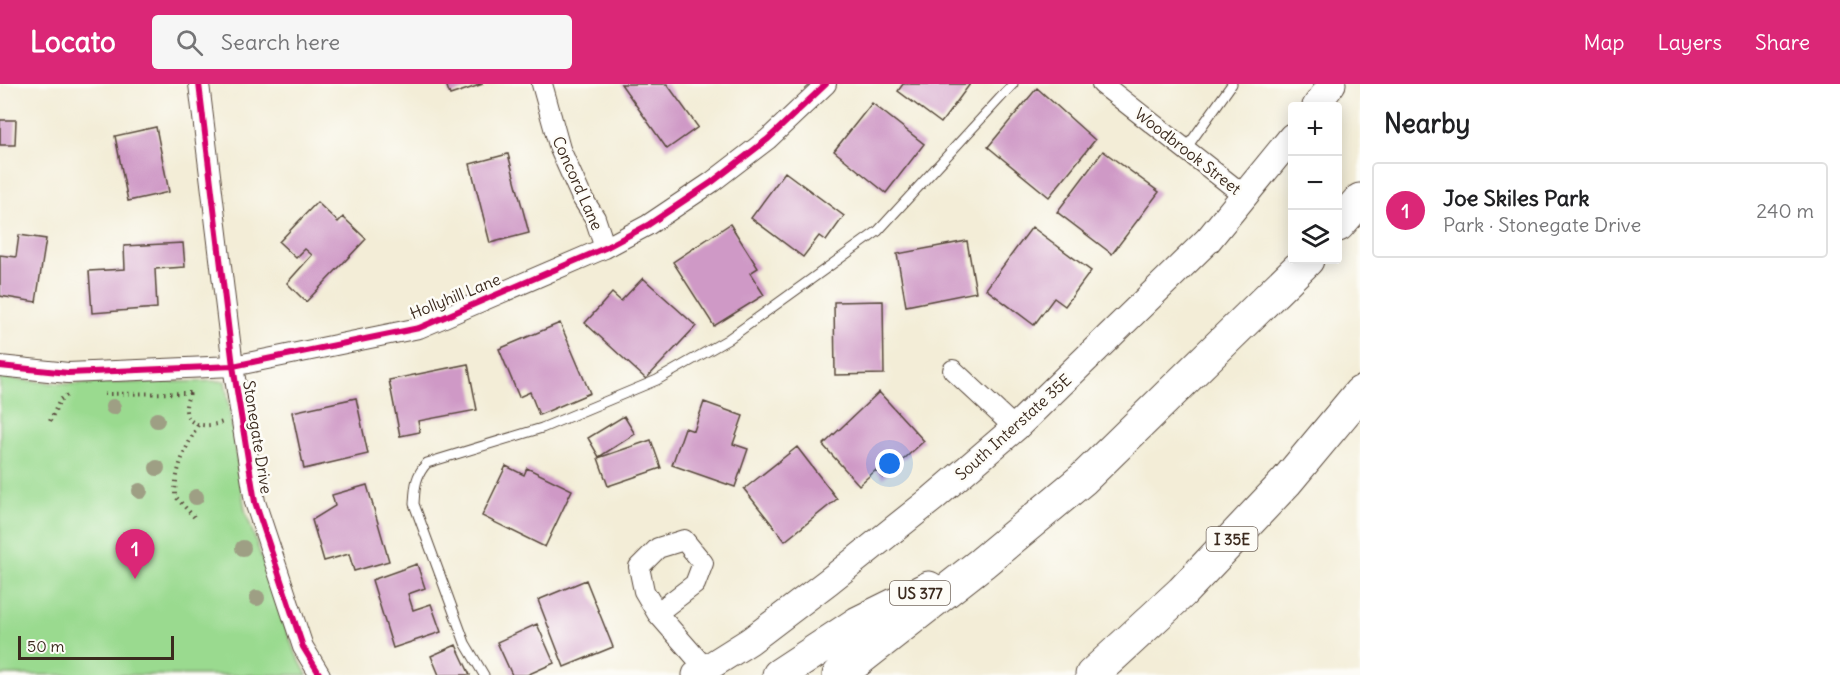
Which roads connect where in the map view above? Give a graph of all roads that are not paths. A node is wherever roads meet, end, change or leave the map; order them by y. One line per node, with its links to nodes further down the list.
1 (199, 84): 17 (street, Stonegate Drive)
2 (542, 84): 14 (street, Concord Lane)
3 (826, 84): 14 (street, Hollyhill Lane)
4 (1013, 84): 25 (lane)
5 (1102, 84): 10 (street, Woodbrook Street)
6 (1232, 84): 10 (lane)
7 (1332, 84): 8 (main road)
8 (1319, 102)
9 (1288, 142): 11 (main road, South Interstate 35E)
10 (1185, 150): 11 (street, Woodbrook Street)
11 (1245, 196): 20 (main road, South Interstate 35E)
12 (1360, 200): 13 (highway)
13 (1342, 220)
14 (605, 248): 17 (street, Hollyhill Lane)
15 (1303, 264): 21 (highway)
16 (0, 366): 17 (street, Hollyhill Lane)
17 (233, 366): 24 (street, Stonegate Drive)
18 (953, 370): 20 (street)
19 (1360, 393): 28 (highway, I 35E)
20 (1015, 428): 23 (main road, South Interstate 35E)
21 (982, 563): 26 (highway, US 377); 27 (highway)
22 (657, 613): 23 (street)
23 (700, 672)
24 (320, 675)
25 (483, 675)
26 (779, 675)
27 (839, 675)
28 (1092, 675)

